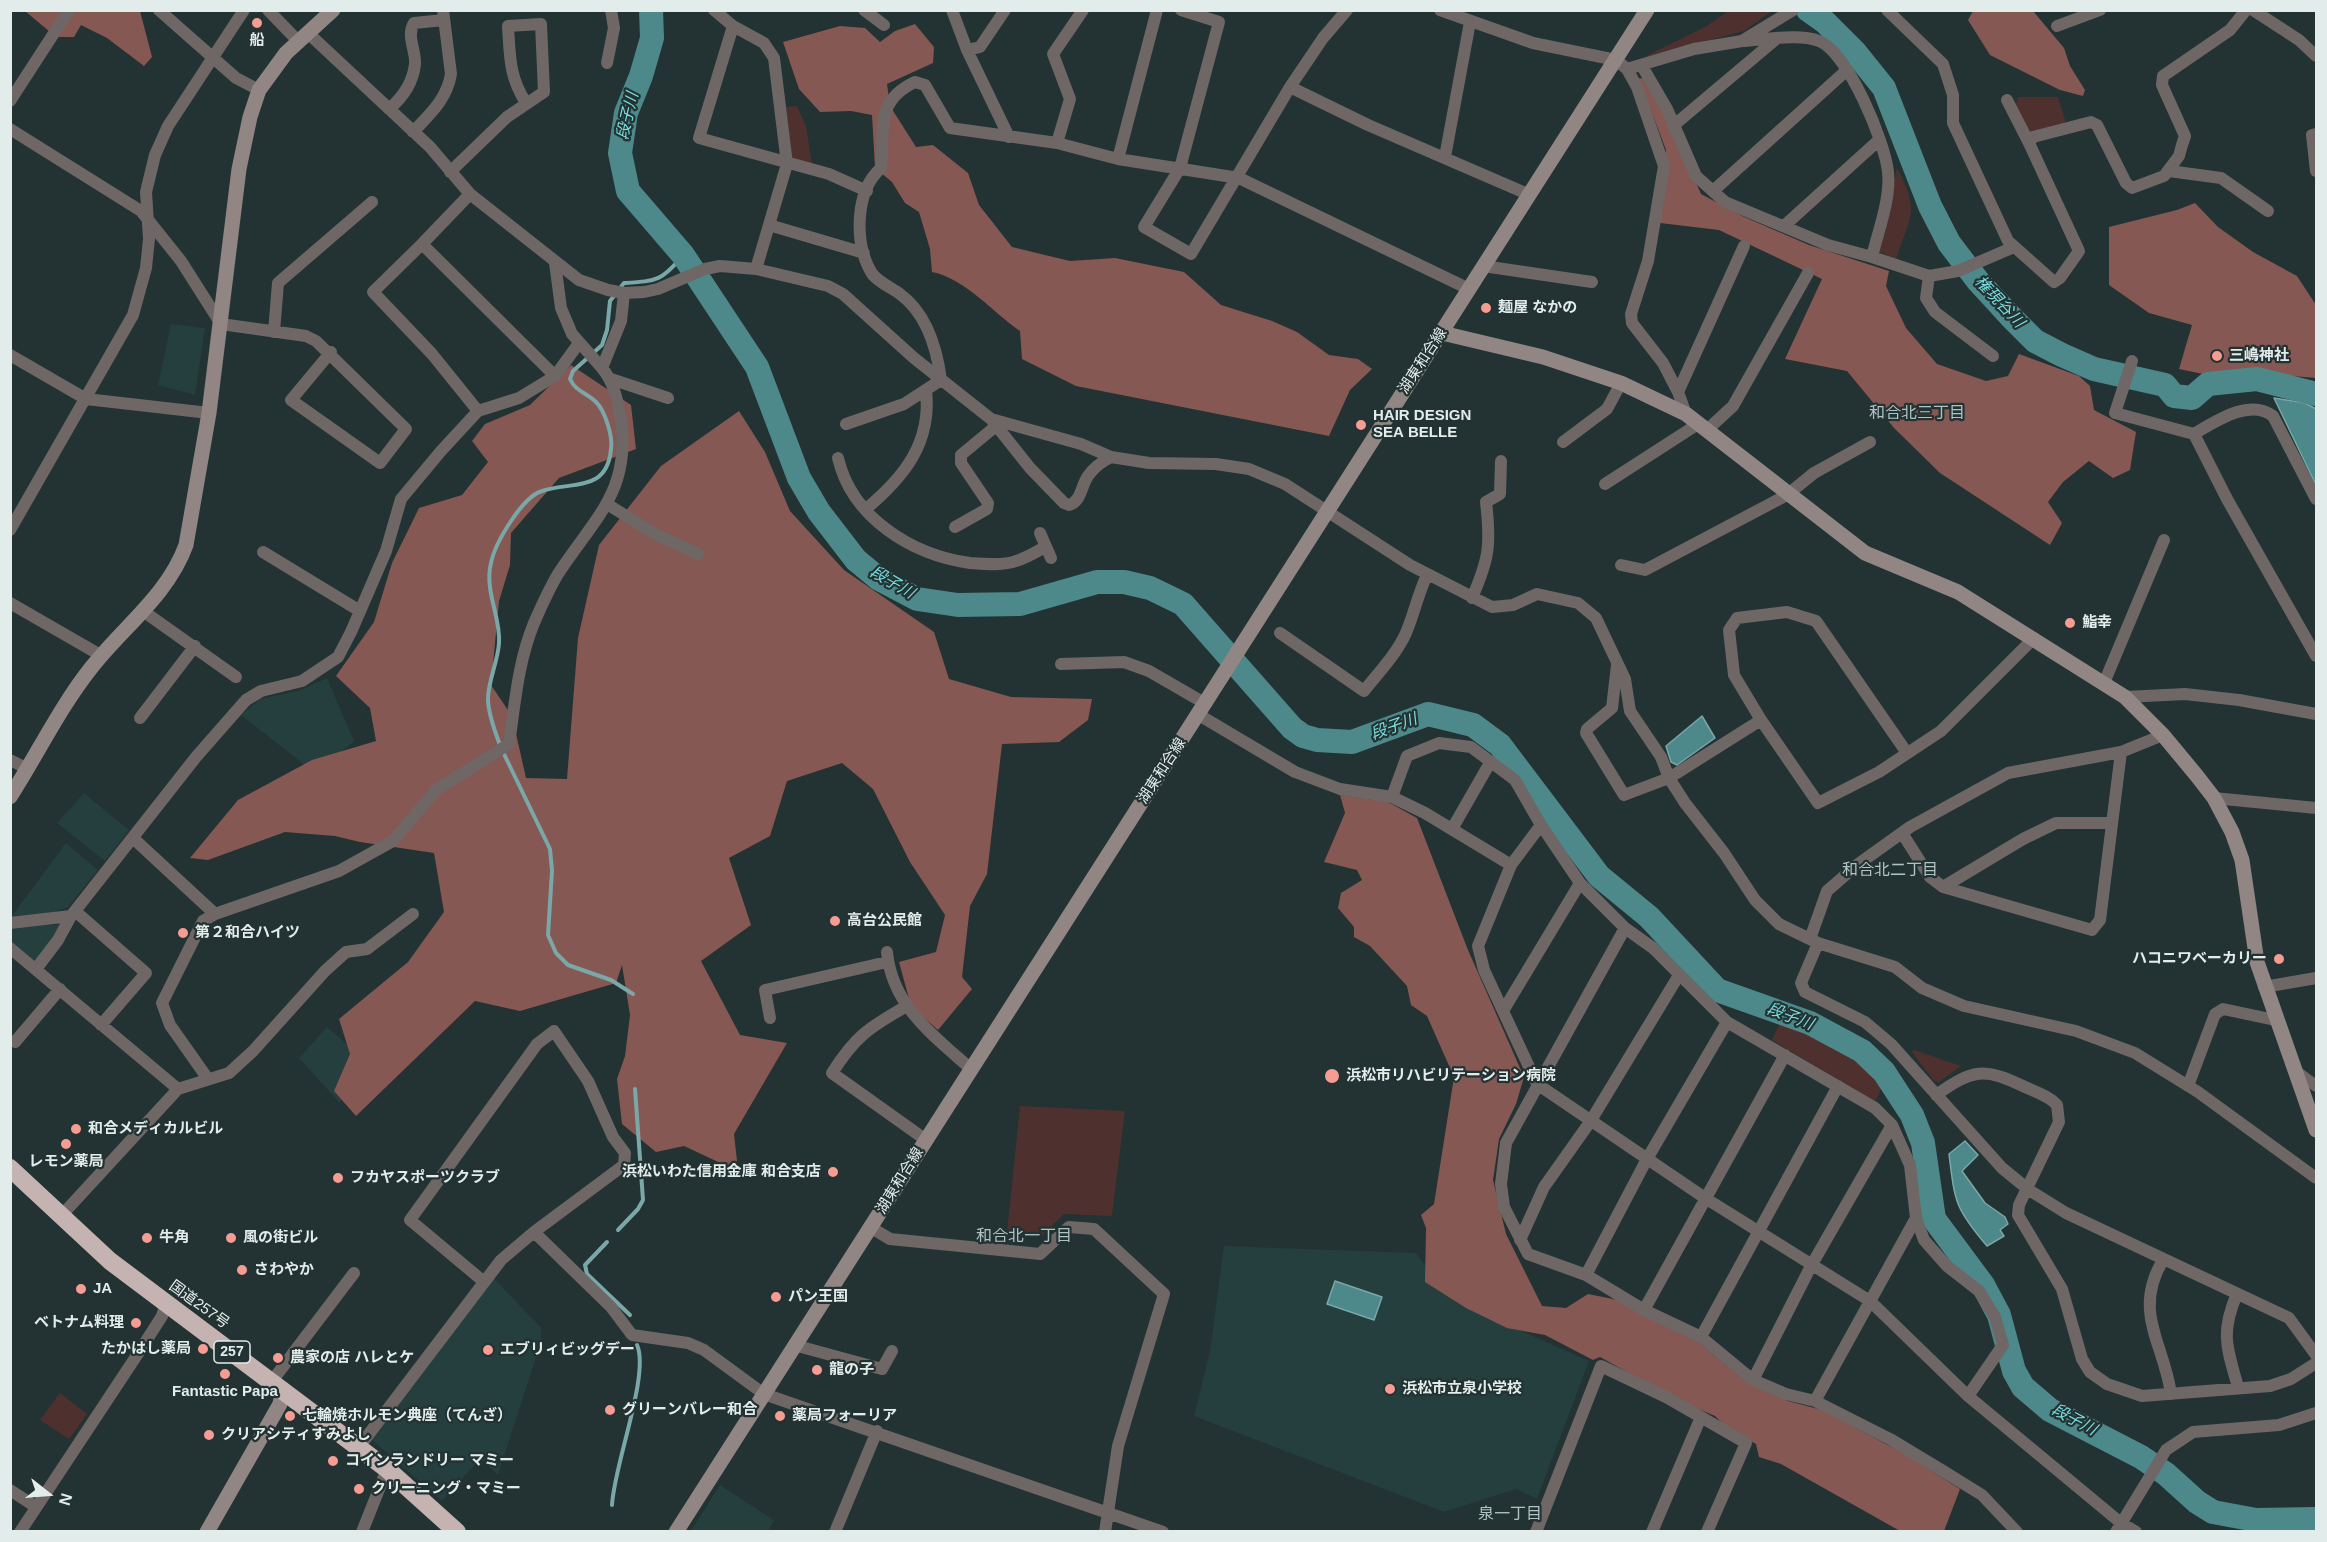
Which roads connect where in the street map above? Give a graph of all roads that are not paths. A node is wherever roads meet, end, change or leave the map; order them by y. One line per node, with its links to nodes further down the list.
1 (69, 10): 40 (street)
2 (159, 10): 32 (street)
3 (244, 10): 32 (street)
4 (268, 10): 27 (street)
5 (333, 10): 27 (street)
6 (611, 10): 33 (street)
7 (714, 10): 25 (street)
8 (864, 10): 24 (street)
9 (952, 10): 30 (street)
10 (1005, 10): 30 (street)
11 (1083, 10): 49 (street)
12 (1157, 10): 52 (street)
13 (1181, 10): 54 (street)
14 (1347, 10): 37 (street)
15 (1440, 10): 23 (street)
16 (1647, 10): 34 (street, 湖東和合線)
17 (1887, 10): 70 (street)
18 (2100, 10): 26 (street)
19 (2246, 10): 55 (street)
20 (1791, 12): 28 (street)
21 (2259, 12): 31 (street)
22 (443, 15): 42 (street); 45 (street)
23 (1470, 22): 34 (street); 51 (street)
24 (884, 25)
25 (733, 26): 53 (street); 53 (street)
26 (2057, 26)
27 (303, 37): 38 (street); 42 (street)
28 (1742, 40): 29 (street); 35 (street)
29 (1775, 40): 36 (street); 43 (street)
30 (967, 50): 47 (street)
31 (2316, 56)
32 (213, 59): 38 (street); 65 (street)
33 (607, 63)
34 (1621, 64): 35 (street); 62 (street, 湖東和合線); 95 (street)
35 (1642, 66): 43 (street)
36 (1847, 70): 48 (street); 60 (street)
37 (1290, 87): 51 (street); 58 (street)
38 (259, 90): 81 (street)
39 (2007, 100): 50 (street)
40 (10, 101)
41 (526, 103): 41 (street); 57 (street)
42 (389, 109): 45 (street)
43 (1673, 126): 60 (street)
44 (10, 129): 65 (street)
45 (413, 132): 57 (street)
46 (2316, 134): 56 (street)
47 (1009, 136): 49 (street); 59 (street)
48 (1879, 140): 67 (street); 72 (street)
49 (1057, 143): 52 (street)
50 (2029, 143): 55 (street); 70 (street)
51 (1445, 157): 62 (street)
52 (1118, 159): 54 (street)
53 (787, 164): 59 (street); 66 (street)
54 (1180, 168): 58 (street); 58 (street)
55 (2169, 171): 64 (street)
56 (2316, 171)
57 (450, 172): 61 (street)
58 (1239, 178): 79 (street)
59 (867, 191): 71 (street)
60 (1713, 191): 67 (street)
61 (470, 194): 68 (street); 73 (street)
62 (1530, 195): 74 (street, 湖東和合線)
63 (372, 202): 82 (street)
64 (2268, 211)
65 (146, 216): 81 (street); 97 (street)
66 (769, 225): 71 (street); 75 (street)
67 (1784, 226): 72 (street)
68 (422, 244): 90 (street); 98 (street)
69 (1744, 246): 95 (street)
70 (2014, 247): 77 (street)
71 (864, 253): 92 (street)
72 (1872, 257): 77 (street)
73 (555, 263): 80 (street); 84 (street)
74 (1483, 266): 78 (street); 79 (street, 湖東和合線)
75 (756, 268): 80 (street); 92 (street)
76 (1808, 273): 100 (street)
77 (1929, 276): 87 (street)
78 (1592, 282)
79 (1469, 289): 83 (street, 湖東和合線)
80 (623, 293): 89 (street)
81 (221, 324): 82 (street); 99 (street)
82 (274, 332): 85 (street)
83 (1442, 333): 93 (street); 114 (street, 湖東和合線)
84 (582, 346): 89 (street); 90 (street)
85 (331, 352): 85 (street)
86 (10, 355): 97 (street)
87 (1993, 356)
88 (2132, 361): 103 (street)
89 (600, 365): 91 (street)
90 (555, 376): 98 (street)
91 (611, 379): 96 (street); 112 (street)
92 (941, 380): 94 (street); 101 (street)
93 (1621, 383): 100 (street); 104 (street)
94 (926, 390): 102 (street); 113 (street)
95 (1678, 392): 100 (street)
96 (668, 398)
97 (87, 399): 99 (street); 116 (street)
98 (478, 411): 126 (street)
99 (209, 413): 125 (street)
100 (1697, 422): 109 (street); 110 (street)
101 (994, 423): 106 (street); 106 (street); 115 (street)
102 (846, 424)
103 (2194, 434): 111 (street); 131 (street)
104 (1563, 442)
105 (1870, 442): 110 (street)
106 (1111, 456): 114 (street)
107 (838, 458): 113 (street)
108 (1501, 461): 123 (street)
109 (1605, 484)
110 (1787, 495): 121 (street); 128 (street)
111 (2316, 498)
112 (608, 504): 120 (street); 161 (street)
113 (866, 509): 117 (street)
114 (1326, 512): 122 (street); 137 (street, 湖東和合線)
115 (955, 527)
116 (10, 530)
117 (1040, 533)
118 (2164, 540): 135 (street)
119 (263, 552): 126 (street)
120 (698, 554)
121 (1621, 566)
122 (1427, 575): 123 (street); 127 (street)
123 (1472, 598): 132 (street)
124 (10, 603): 130 (street)
125 (143, 611): 129 (street); 130 (street)
126 (360, 611): 156 (street)
127 (1280, 633)
128 (2034, 638): 135 (street); 143 (street)
129 (195, 646): 134 (street); 139 (street)
130 (102, 656): 146 (street)
131 (2316, 656)
132 (1618, 663): 147 (street); 147 (street)
133 (1061, 664): 137 (street)
134 (236, 677)
135 (2104, 683): 136 (street)
136 (2124, 697): 138 (street); 141 (street)
137 (1203, 710): 149 (street); 180 (street, 湖東和合線)
138 (2316, 714)
139 (140, 718)
140 (1761, 720): 143 (street); 143 (street); 147 (street)
141 (2163, 735): 142 (street); 150 (street)
142 (2121, 752): 152 (street); 155 (street)
143 (1907, 753)
144 (10, 760): 146 (street)
145 (1491, 761): 149 (street); 153 (street); 154 (street)
146 (28, 769): 148 (street)
147 (1669, 778): 165 (street)
148 (10, 797)
149 (1392, 797): 154 (street)
150 (2214, 798): 151 (street); 170 (street)
151 (2316, 808)
152 (2112, 823): 159 (street); 159 (street)
153 (1540, 825): 157 (street); 158 (street)
154 (1452, 829): 157 (street)
155 (1902, 833): 159 (street); 165 (street)
156 (134, 839): 160 (street); 161 (street)
157 (1511, 865): 173 (street)
158 (1580, 883): 164 (street); 173 (street)
159 (1943, 887)
160 (73, 914): 163 (street); 167 (street); 177 (street)
161 (215, 914): 182 (street)
162 (413, 914): 182 (street)
163 (10, 923)
164 (1625, 928): 168 (street); 183 (street)
165 (1814, 941): 185 (street); 188 (street)
166 (10, 948): 167 (street)
167 (36, 969): 171 (street)
168 (1678, 975): 176 (street); 189 (street)
169 (2316, 978): 170 (street)
170 (2264, 987): 175 (street)
171 (60, 989): 177 (street); 178 (street)
172 (904, 1007): 174 (street); 180 (street); 192 (street)
173 (1503, 1011): 183 (street)
174 (770, 1018)
175 (2276, 1020): 181 (street); 185 (street)
176 (1727, 1022): 179 (street); 193 (street)
177 (101, 1025): 187 (street)
178 (15, 1042)
179 (1785, 1055): 184 (street); 197 (street)
180 (972, 1069): 192 (street, 湖東和合線)
181 (2293, 1070): 186 (street); 191 (street)
182 (208, 1078): 187 (street)
183 (1537, 1084): 189 (street); 203 (street)
184 (1838, 1086): 190 (street); 202 (street)
185 (2188, 1086): 195 (street)
186 (2316, 1086)
187 (178, 1089): 198 (street)
188 (1936, 1095): 196 (street); 196 (street)
189 (1590, 1122): 193 (street); 203 (street)
190 (1892, 1125): 199 (street); 205 (street)
191 (2316, 1130)
192 (926, 1140): 200 (street, 湖東和合線)
193 (1647, 1159): 197 (street); 207 (street)
194 (10, 1168): 198 (highway, 国道257号 / 257)
195 (2316, 1178)
196 (2029, 1190): 204 (street); 222 (street)
197 (1705, 1198): 202 (street); 212 (street)
198 (61, 1216): 211 (highway, 国道257号 / 257)
199 (1916, 1218): 210 (street); 223 (street)
200 (870, 1227): 214 (street, 湖東和合線); 232 (street)
201 (534, 1232): 208 (street); 208 (street); 221 (street)
202 (1759, 1232): 205 (street); 213 (street)
203 (1520, 1240): 207 (street)
204 (2163, 1260): 209 (street); 222 (street)
205 (1811, 1266): 210 (street); 218 (street)
206 (354, 1273): 219 (street)
207 (1586, 1275): 212 (street)
208 (483, 1281): 228 (street)
209 (2237, 1294): 216 (street); 220 (street)
210 (1870, 1301): 223 (street); 224 (street)
211 (166, 1304): 219 (highway, 国道257号 / 257); 231 (street)
212 (1644, 1310): 213 (street)
213 (1701, 1337): 218 (street)
214 (794, 1345): 215 (street); 221 (street, 湖東和合線)
215 (892, 1351)
216 (2316, 1355)
217 (2316, 1364): 220 (street)
218 (1753, 1380): 224 (street)
219 (277, 1385): 228 (highway, 国道257号 / 257); 235 (street)
220 (2238, 1387): 222 (street)
221 (764, 1394): 227 (street); 238 (street, 湖東和合線)
222 (2171, 1394)
223 (1968, 1396): 233 (street)
224 (1815, 1401): 245 (street)
225 (2316, 1413): 233 (street)
226 (1701, 1417): 242 (street); 243 (street); 244 (street)
227 (877, 1431): 232 (street); 239 (street)
228 (359, 1447): 229 (highway, 国道257号 / 257)
229 (387, 1469): 236 (street); 237 (highway, 国道257号 / 257)
230 (10, 1490): 231 (street)
231 (36, 1507): 234 (street)
232 (1108, 1512): 240 (street); 241 (street)
233 (2119, 1527): 246 (street)
234 (20, 1532)
235 (207, 1532)
236 (362, 1532)
237 (457, 1532)
238 (676, 1532)
239 (835, 1532)
240 (1105, 1532)
241 (1163, 1532)
242 (1536, 1532)
243 (1652, 1532)
244 (1707, 1532)
245 (2017, 1532)
246 (2136, 1532)

